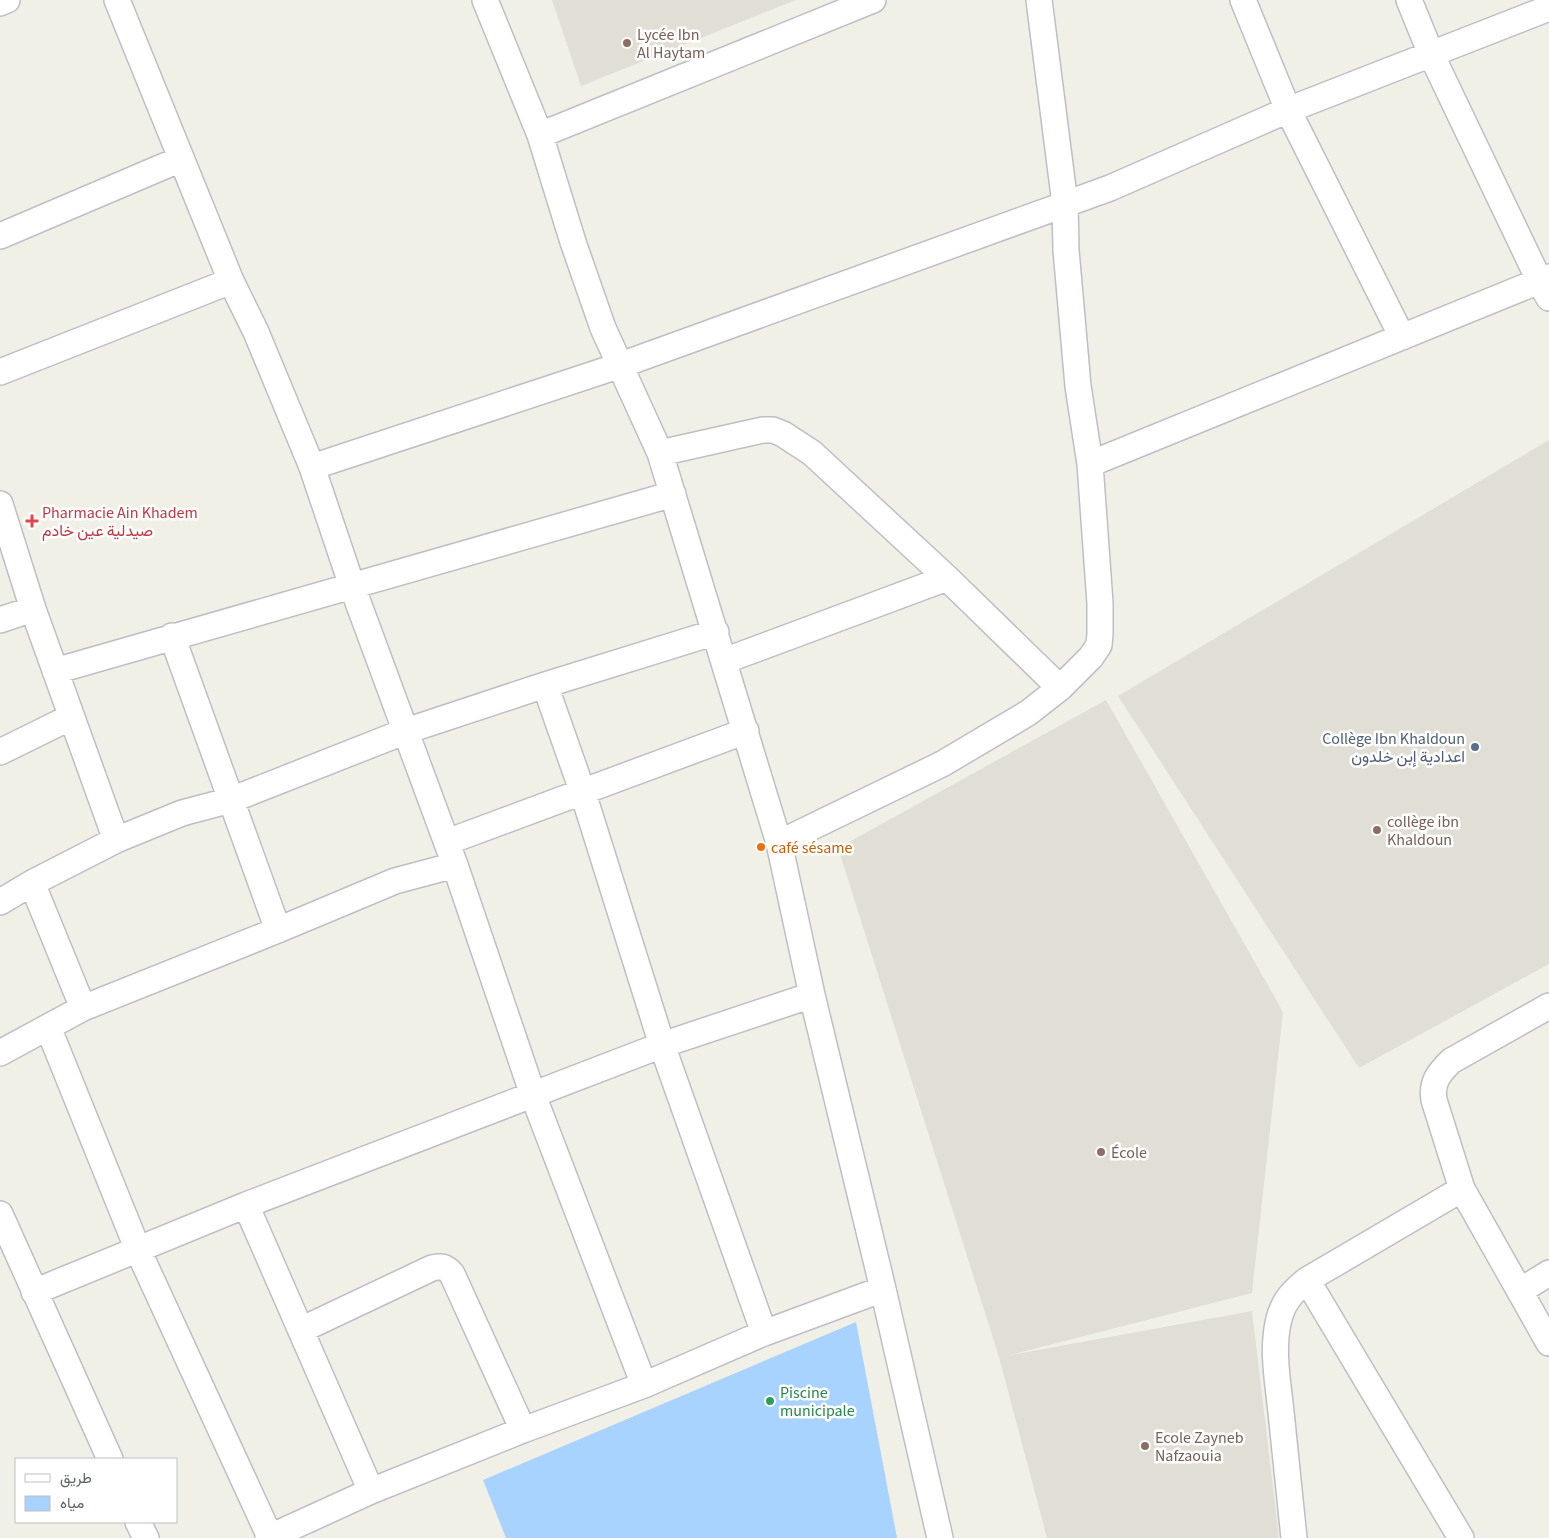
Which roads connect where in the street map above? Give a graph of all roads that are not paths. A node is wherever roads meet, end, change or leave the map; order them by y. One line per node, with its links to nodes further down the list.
1 (7, 0): 8 (street)
2 (117, 0): 13 (street)
3 (485, 0): 12 (street)
4 (873, 0): 12 (street)
5 (1039, 0): 14 (street)
6 (1243, 0): 11 (street)
7 (1409, 0): 10 (street)
8 (0, 3)
9 (1549, 8): 10 (street)
10 (1431, 54): 11 (street); 17 (street)
11 (1288, 110): 14 (street); 18 (street)
12 (540, 135): 19 (street)
13 (181, 159): 15 (street); 16 (street)
14 (1065, 204): 19 (street); 22 (street)
15 (0, 236)
16 (232, 281): 20 (street); 23 (street)
17 (1546, 286): 18 (street)
18 (1402, 337): 22 (street)
19 (620, 365): 21 (street); 23 (street)
20 (0, 372)
21 (660, 453): 24 (street); 26 (street)
22 (1090, 464): 35 (street)
23 (312, 467): 27 (street)
24 (673, 494): 27 (street); 30 (street)
25 (0, 504): 28 (street)
26 (948, 578): 32 (street); 35 (street)
27 (352, 586): 31 (street); 37 (street)
28 (33, 609): 29 (street); 33 (street)
29 (0, 620)
30 (716, 632): 32 (street); 34 (street)
31 (172, 636): 33 (street); 41 (street)
32 (724, 660): 38 (street)
33 (55, 670): 36 (street)
34 (546, 685): 37 (street); 40 (street)
35 (1060, 688): 43 (street)
36 (71, 717): 39 (street); 42 (street)
37 (406, 731): 41 (street); 44 (street)
38 (746, 731): 40 (street); 43 (street)
39 (0, 752)
40 (583, 793): 44 (street); 52 (street)
41 (231, 800): 42 (street); 47 (street)
42 (116, 840): 45 (street)
43 (779, 843): 48 (street)
44 (451, 853): 47 (street); 54 (street)
45 (32, 882): 46 (street); 50 (street)
46 (0, 902)
47 (278, 930): 50 (street)
48 (812, 995): 52 (street); 61 (street)
49 (1549, 1006): 55 (street)
50 (84, 1008): 51 (street)
51 (48, 1027): 53 (street); 58 (street)
52 (662, 1045): 54 (street); 65 (street)
53 (0, 1053)
54 (533, 1094): 56 (street); 67 (street)
55 (1462, 1189): 60 (street); 62 (street)
56 (246, 1205): 58 (street); 64 (street)
57 (0, 1214): 63 (street)
58 (138, 1250): 63 (street); 73 (street)
59 (1549, 1273): 62 (street)
60 (1307, 1280): 75 (street); 76 (street)
61 (883, 1289): 65 (street); 74 (street)
62 (1520, 1291): 66 (street)
63 (34, 1292): 69 (street)
64 (301, 1330): 68 (street); 70 (street)
65 (764, 1333): 67 (street)
66 (1549, 1343)
67 (644, 1385): 68 (street)
68 (523, 1430): 70 (street)
69 (110, 1458)
70 (371, 1491): 73 (street)
71 (138, 1523): 72 (street)
72 (146, 1538)
73 (269, 1538)
74 (940, 1538)
75 (1294, 1538)
76 (1461, 1538)

